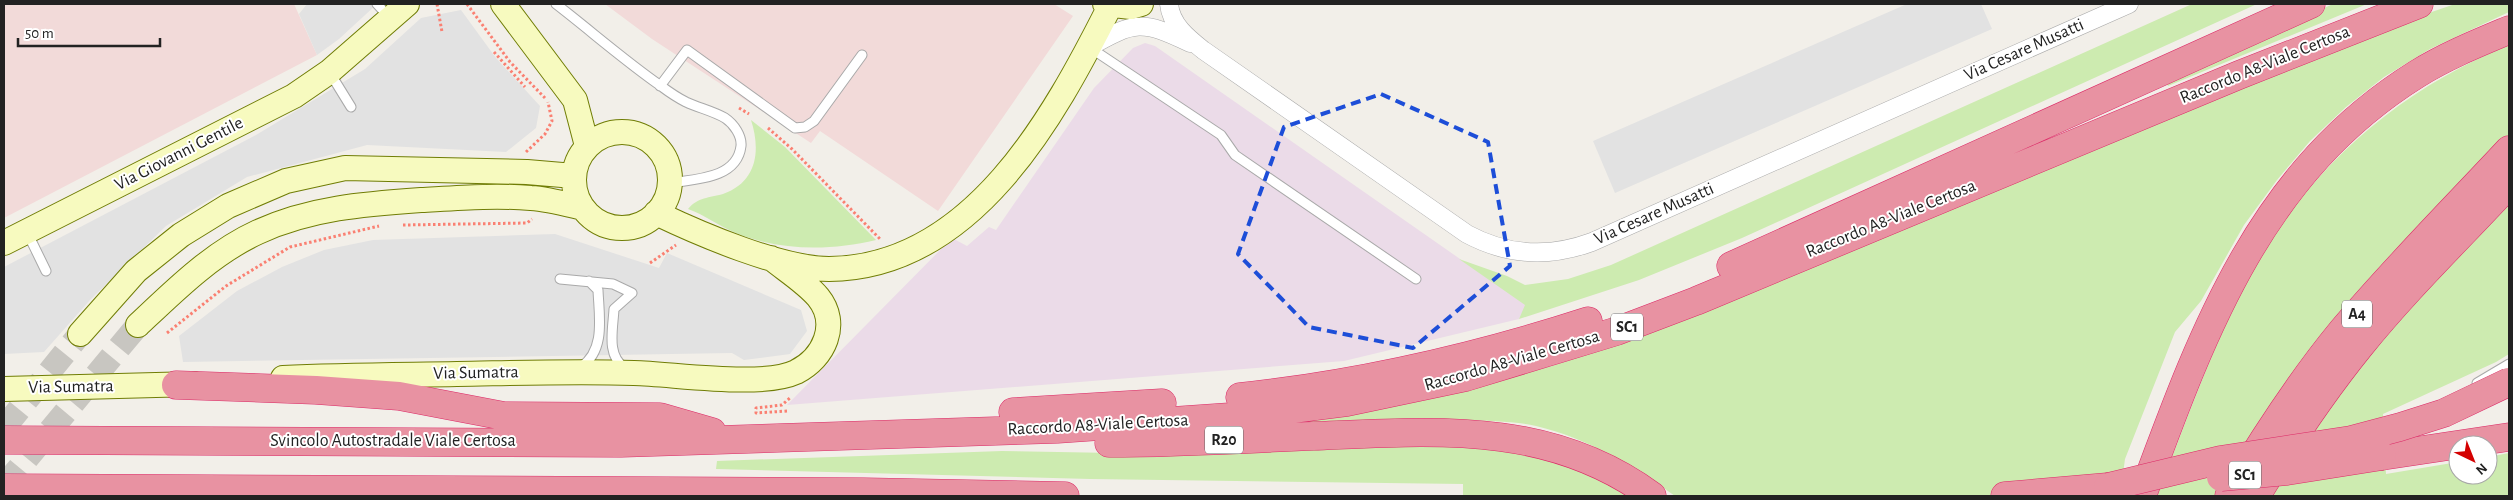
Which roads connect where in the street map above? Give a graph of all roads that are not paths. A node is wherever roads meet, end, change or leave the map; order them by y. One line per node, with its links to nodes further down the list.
1 (503, 4): 17 (street)
2 (556, 4): 15 (lane)
3 (1141, 4): 8 (street)
4 (1169, 4): 12 (street, Via Cesare Musatti)
5 (2129, 4): 12 (street, Via Cesare Musatti)
6 (2311, 4): 40 (highway)
7 (2419, 4): 40 (highway, Raccordo A8-Viale Certosa / SC1)
8 (1107, 5): 11 (street)
9 (392, 9): 14 (street, Via Giovanni Gentile)
10 (2509, 30): 51 (highway)
11 (1089, 47): 12 (street, Via Cesare Musatti); 26 (street); 29 (lane)
12 (1204, 50)
13 (862, 55): 15 (lane)
14 (329, 72): 16 (lane); 24 (street, Via Giovanni Gentile)
15 (660, 86): 20 (lane)
16 (351, 107)
17 (587, 146): 19 (street); 20 (street)
18 (2509, 150): 52 (highway, A4)
19 (574, 176): 22 (street); 32 (street)
20 (670, 183): 23 (street)
21 (2509, 184): 53 (highway, A4)
22 (583, 208): 23 (street); 31 (street)
23 (656, 213): 26 (street)
24 (27, 231): 25 (street, Via Giovanni Gentile); 27 (lane)
25 (4, 243)
26 (771, 258): 35 (street, Via Sumatra)
27 (46, 270)
28 (560, 279): 30 (lane)
29 (1416, 279)
30 (588, 280): 34 (lane); 35 (lane)
31 (138, 325)
32 (80, 334)
33 (2509, 364): 38 (lane)
34 (554, 372): 35 (street, Via Sumatra); 37 (street, Via Sumatra)
35 (634, 373)
36 (2509, 382): 45 (highway, bridge)
37 (176, 385): 39 (street, Via Sumatra); 42 (highway)
38 (2472, 386)
39 (4, 389)
40 (785, 424): 42 (highway, Svincolo Autostradale Viale Certosa); 49 (highway, R20)
41 (2509, 437): 45 (highway, SC1, bridge)
42 (738, 439): 43 (highway, Svincolo Autostradale Viale Certosa)
43 (4, 440)
44 (4, 488): 46 (highway)
45 (2108, 488): 50 (highway, SC1)
46 (583, 492): 47 (highway); 48 (highway)
47 (616, 496)
48 (1065, 496)
49 (1652, 496)
50 (2005, 496)
51 (2142, 496)
52 (2229, 496)
53 (2256, 496)

